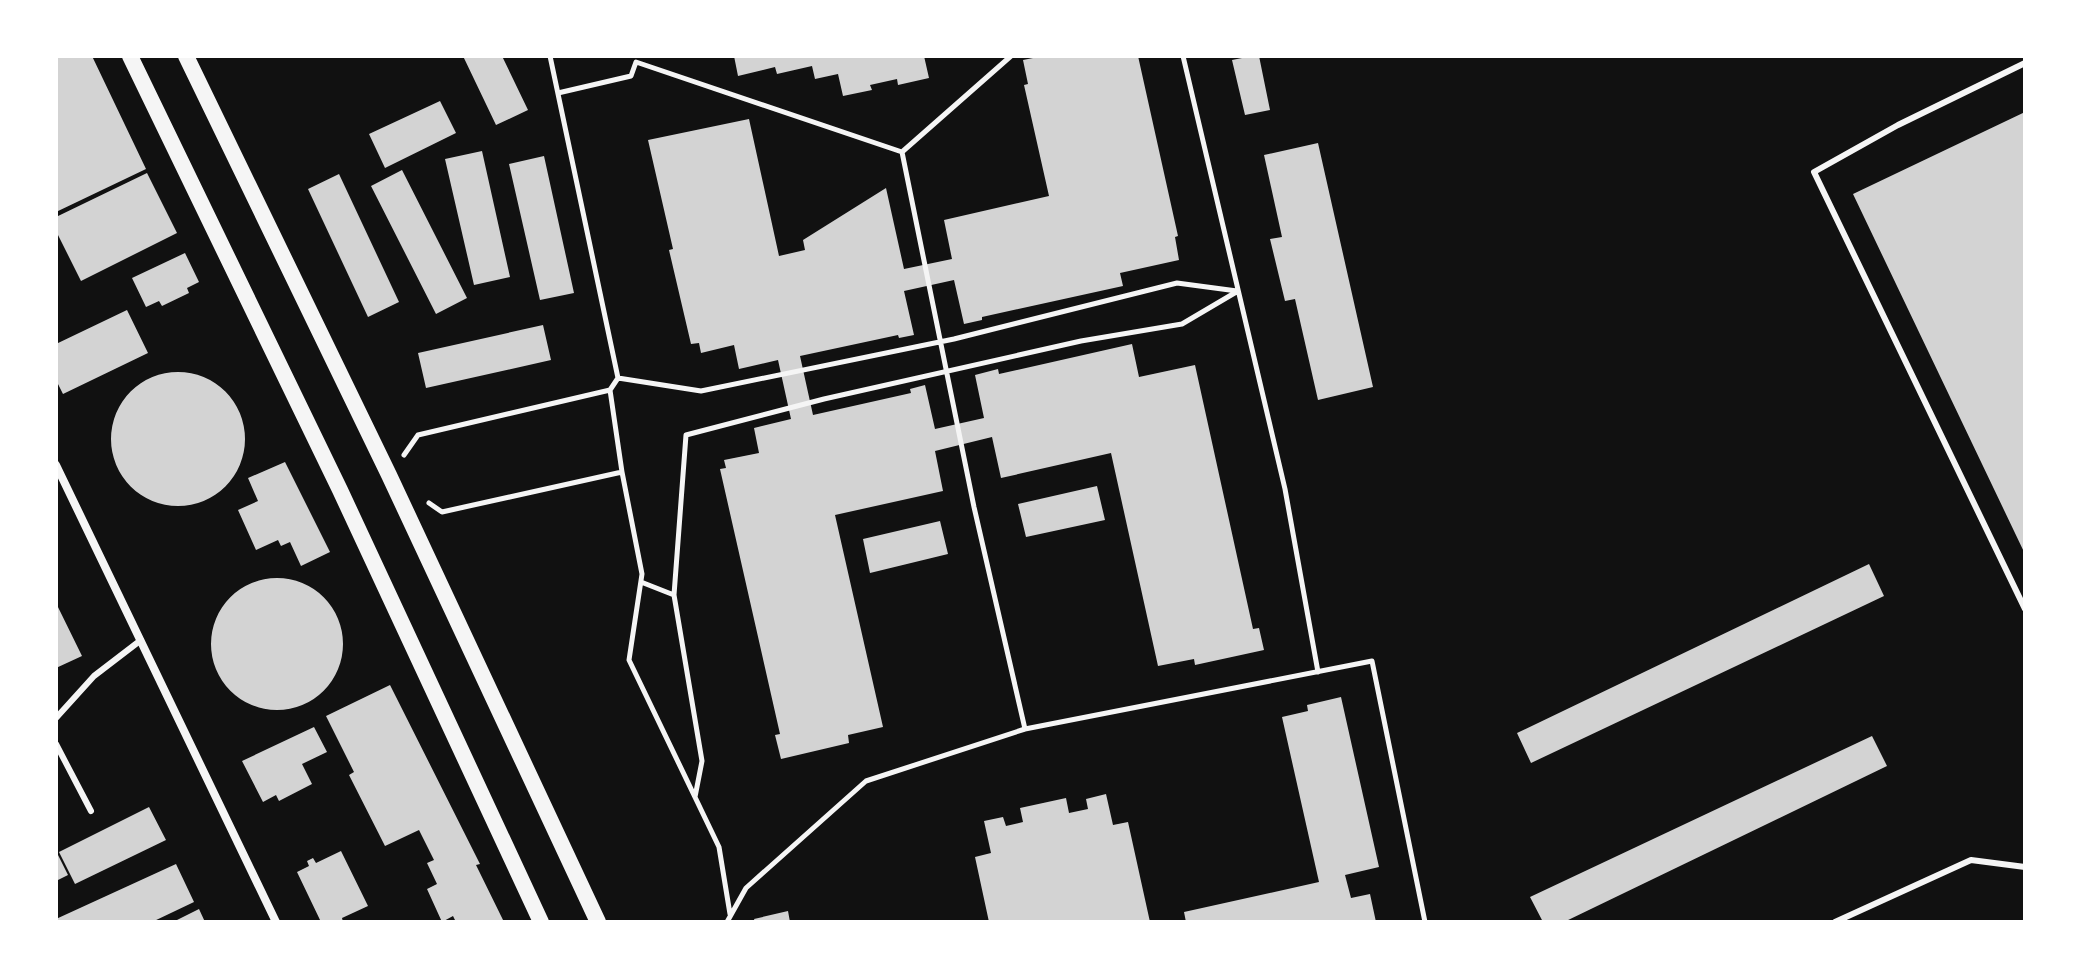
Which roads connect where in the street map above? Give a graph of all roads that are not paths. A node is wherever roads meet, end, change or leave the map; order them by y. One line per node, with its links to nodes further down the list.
1 (130, 56): 12 (main road)
2 (186, 56): 13 (main road)
3 (2025, 63): 5 (lane)
4 (56, 465): 6 (street)
5 (2025, 609)
6 (141, 640): 7 (lane); 11 (street)
7 (56, 718)
8 (56, 744): 9 (lane)
9 (91, 811)
10 (2025, 867): 14 (lane)
11 (276, 922)
12 (541, 922)
13 (598, 922)
14 (1835, 922)

